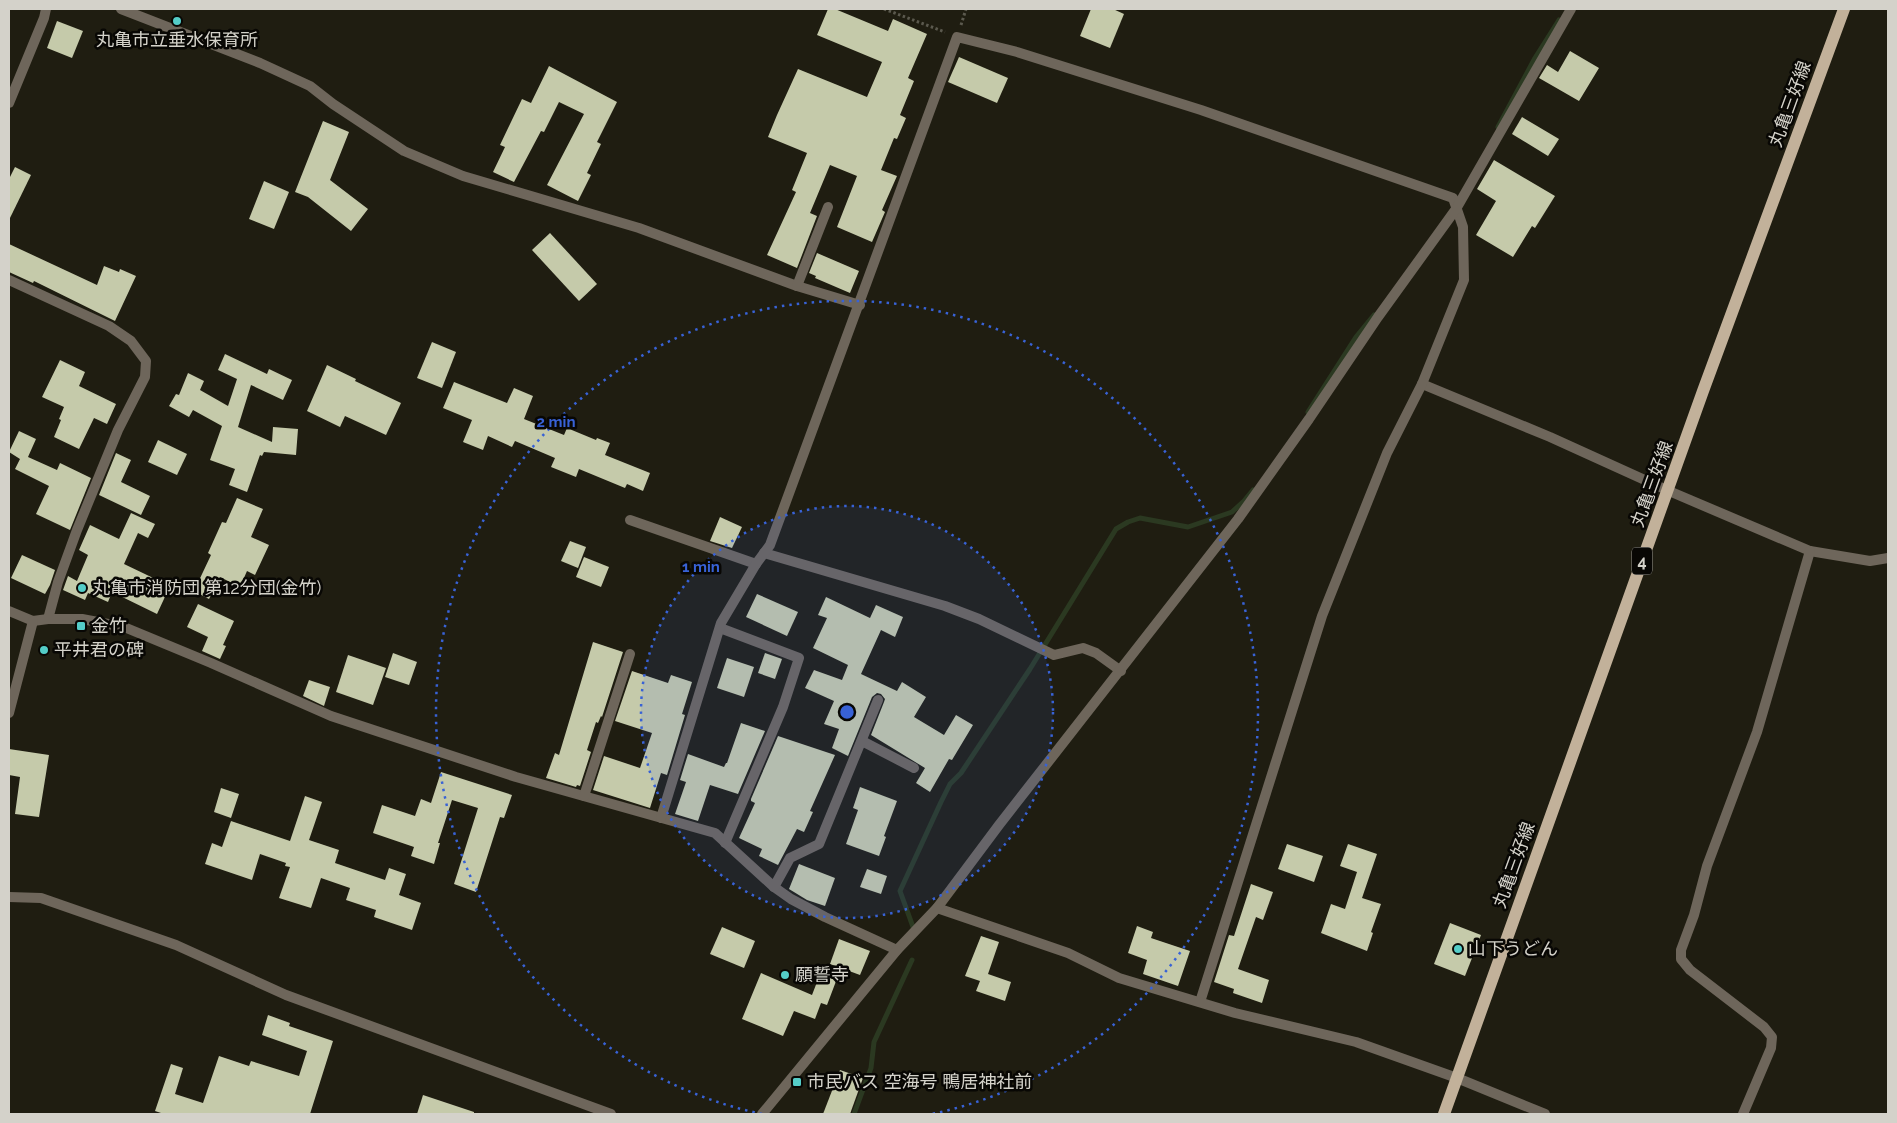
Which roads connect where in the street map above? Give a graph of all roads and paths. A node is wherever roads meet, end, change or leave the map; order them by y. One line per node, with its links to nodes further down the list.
1 (46, 9): 7 (street)
2 (121, 9): 11 (street)
3 (884, 9): 6 (path)
4 (1571, 9): 8 (street)
5 (1844, 9): 14 (main road, 丸亀三好線 / 4)
6 (957, 37): 8 (street); 12 (street)
7 (9, 103)
8 (1455, 204): 13 (street); 25 (street)
9 (828, 207): 11 (street)
10 (9, 280): 21 (street)
11 (797, 286): 12 (street)
12 (860, 305): 17 (street)
13 (1422, 384): 14 (street); 37 (street)
14 (1669, 491): 16 (street); 38 (main road, 丸亀三好線 / 4)
15 (630, 520): 19 (street)
16 (1810, 551): 18 (street); 43 (street)
17 (764, 553): 19 (street); 25 (street)
18 (1888, 558)
19 (756, 564): 23 (street)
20 (9, 611): 22 (street)
21 (48, 619): 22 (street); 30 (street)
22 (33, 621): 27 (street)
23 (720, 628): 31 (street); 32 (street)
24 (630, 654): 30 (street)
25 (1121, 671): 35 (street)
26 (878, 700): 28 (street)
27 (9, 713)
28 (862, 741): 29 (street); 33 (street)
29 (914, 768)
30 (584, 796): 31 (street)
31 (661, 818): 32 (street)
32 (726, 843): 33 (street)
33 (774, 887): 36 (street)
34 (9, 898): 39 (street)
35 (937, 908): 36 (street); 37 (street)
36 (897, 950): 40 (street)
37 (1200, 1002): 38 (street)
38 (1457, 1078): 41 (main road, 丸亀三好線 / 4); 42 (street)
39 (612, 1114)
40 (762, 1114)
41 (1444, 1114)
42 (1545, 1114)
43 (1743, 1114)

